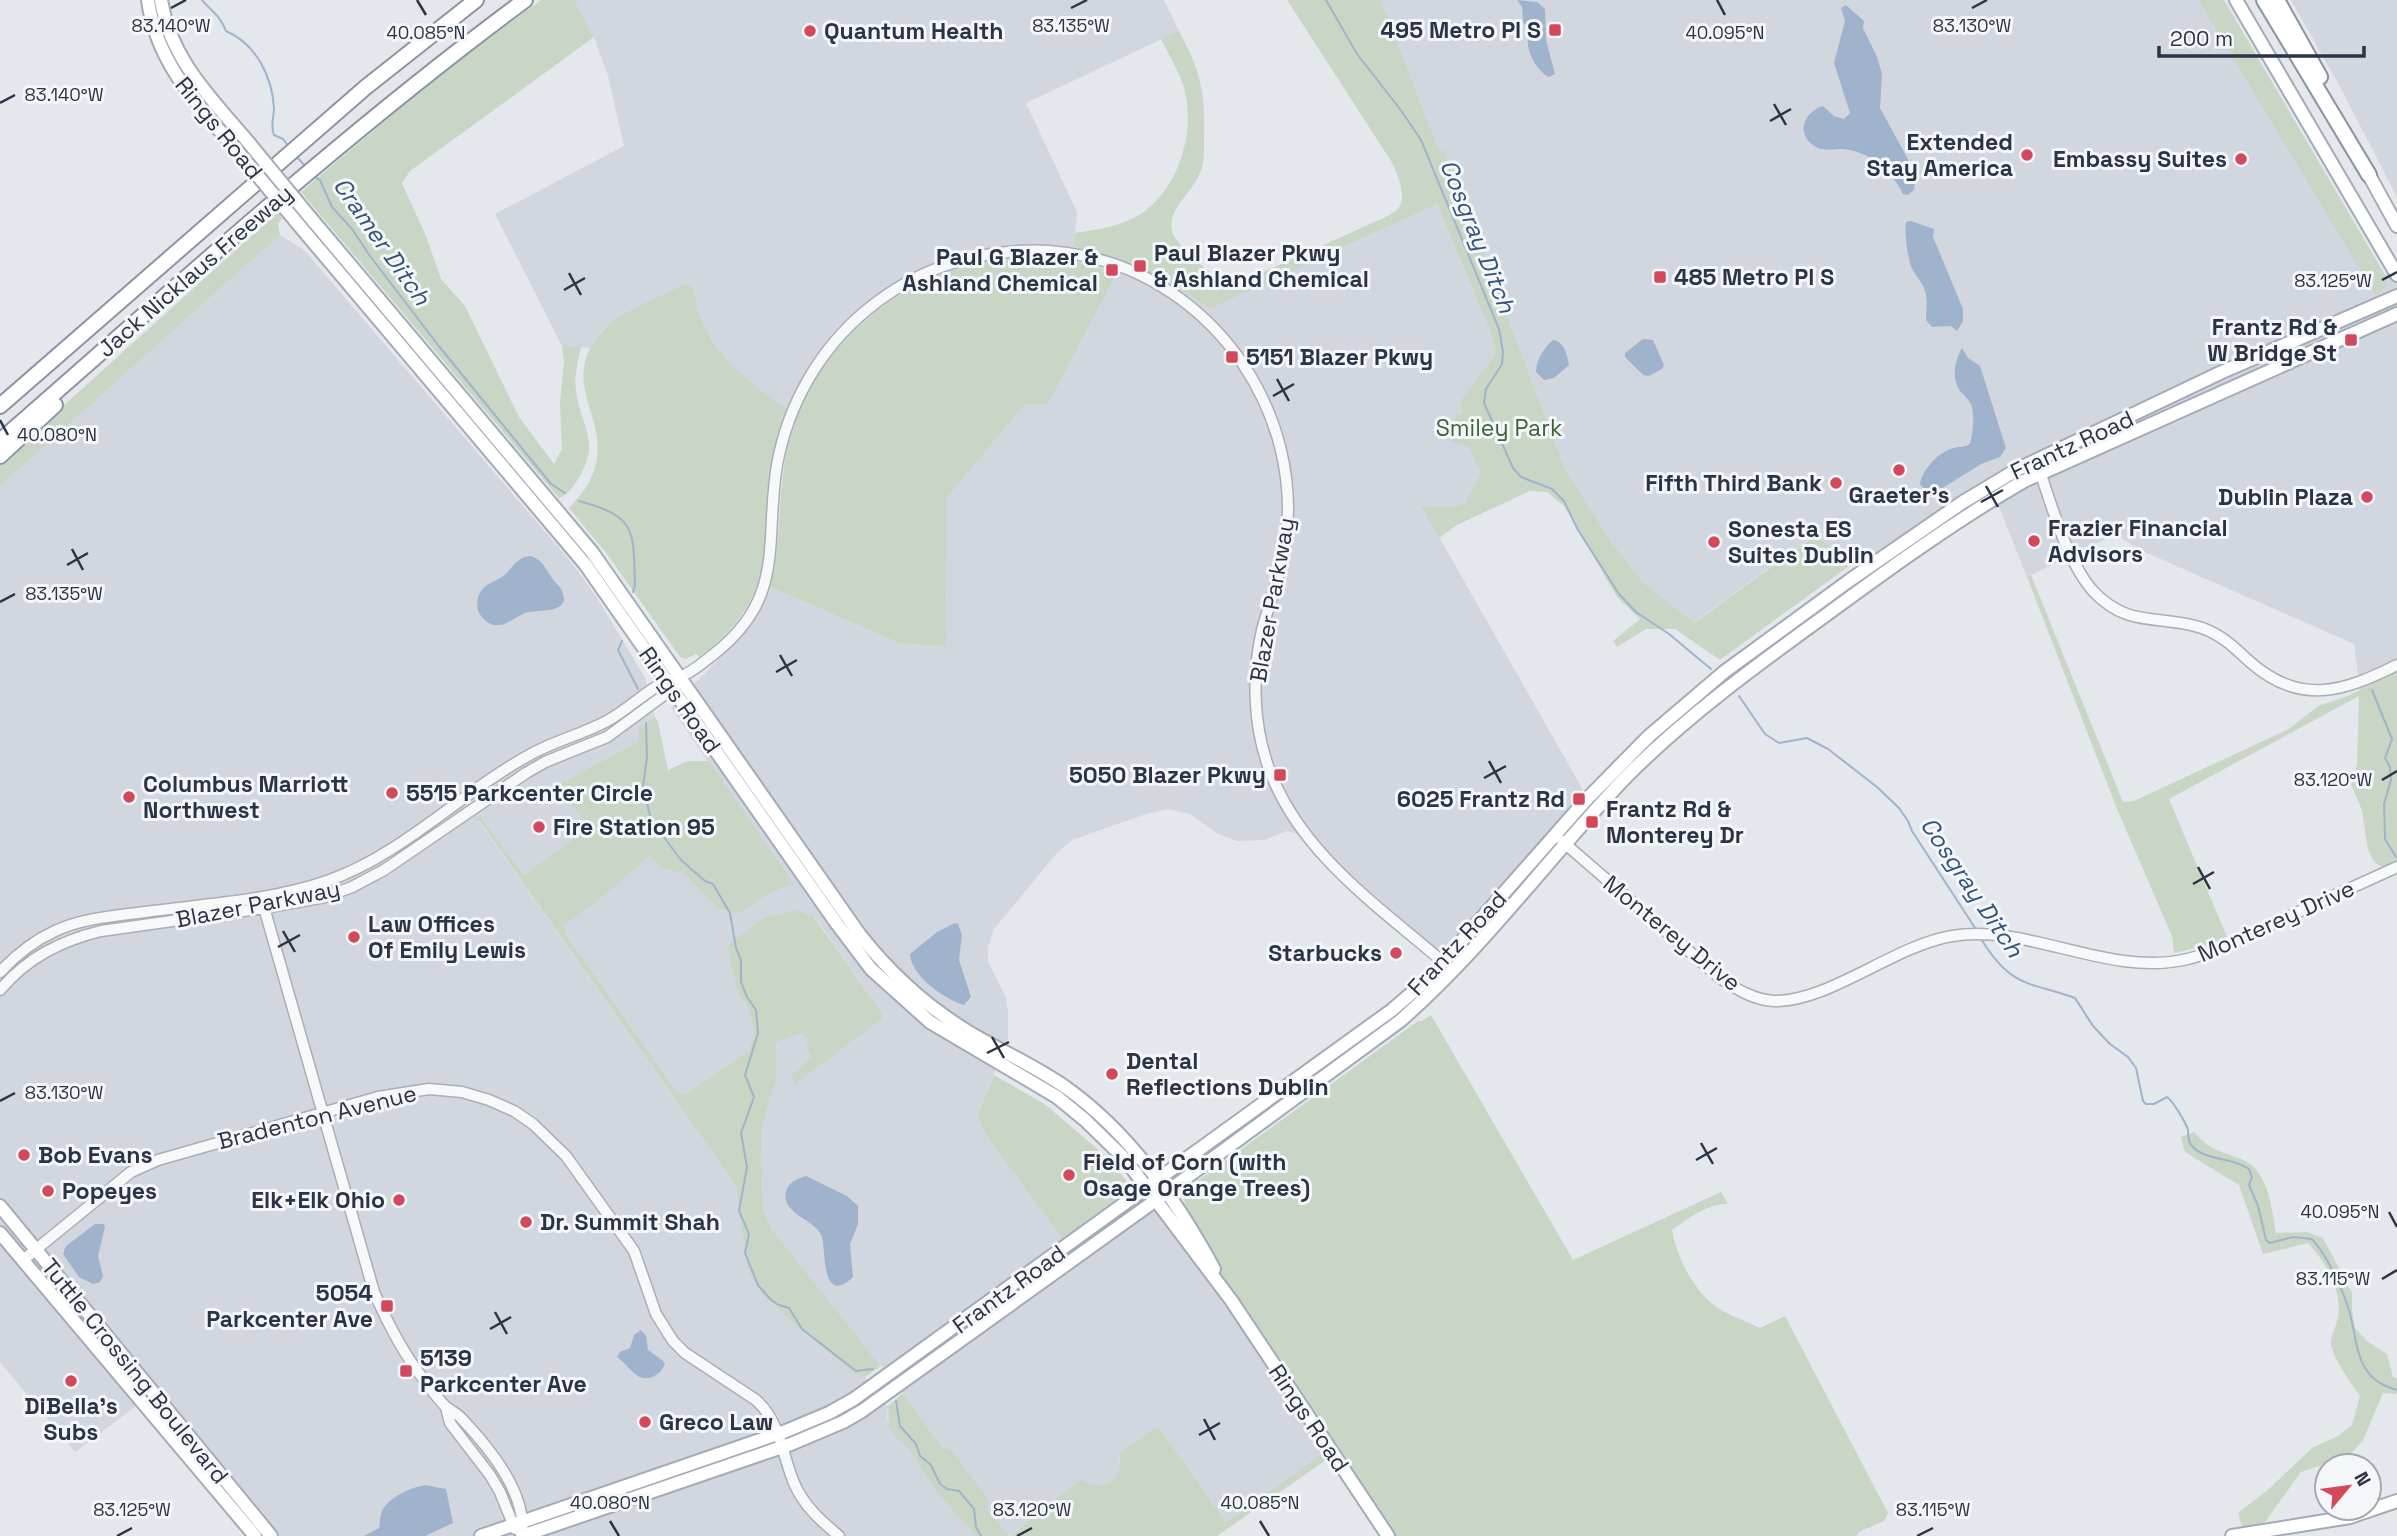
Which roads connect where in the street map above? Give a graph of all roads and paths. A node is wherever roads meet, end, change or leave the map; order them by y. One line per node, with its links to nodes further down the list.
1 (148, 0): 9 (main road)
2 (161, 0): 9 (main road)
3 (476, 0): 19 (highway, Jack Nicklaus Freeway)
4 (524, 0): 17 (highway, Jack Nicklaus Freeway)
5 (2236, 0): 14 (main road)
6 (2264, 0): 11 (highway)
7 (2277, 0): 10 (highway)
8 (2284, 0): 10 (highway)
9 (170, 54): 12 (main road, Rings Road, bridge)
10 (2311, 59): 11 (highway)
11 (2369, 175): 13 (main road)
12 (303, 220): 30 (main road, Rings Road); 31 (main road, Rings Road)
13 (2397, 226)
14 (2397, 275)
15 (2397, 296): 18 (main road, Frantz Road)
16 (2397, 314): 21 (main road, Frantz Road)
17 (119, 337): 23 (highway, Jack Nicklaus Freeway); 25 (highway)
18 (2222, 372): 20 (main road, Frantz Road); 21 (main road)
19 (0, 406)
20 (2151, 408): 22 (main road, Frantz Road); 24 (main road)
21 (2158, 421): 24 (main road, Frantz Road)
22 (2099, 432): 26 (main road, Frantz Road); 27 (main road)
23 (0, 441)
24 (2087, 452): 27 (main road, Frantz Road)
25 (0, 456)
26 (2036, 460): 27 (street); 28 (main road); 32 (main road, Frantz Road)
27 (2041, 473): 28 (main road, Frantz Road); 29 (street)
28 (1998, 496): 33 (main road, Frantz Road)
29 (2397, 665)
30 (681, 677): 31 (street, Blazer Parkway); 39 (street, Blazer Parkway); 43 (main road, Rings Road)
31 (670, 685): 37 (street, Blazer Parkway); 38 (street, Blazer Parkway); 43 (main road, Rings Road)
32 (1636, 748): 33 (main road); 34 (main road, Frantz Road)
33 (1635, 769): 35 (main road, Frantz Road)
34 (1555, 835): 35 (street, Monterey Drive); 39 (main road, Frantz Road)
35 (1565, 844): 36 (street, Monterey Drive); 39 (main road, Frantz Road)
36 (2397, 867)
37 (261, 896): 38 (street); 40 (street, Blazer Parkway)
38 (264, 908): 41 (street, Blazer Parkway); 42 (street)
39 (1448, 967): 43 (main road, Frantz Road); 44 (main road, Frantz Road)
40 (0, 972)
41 (0, 990)
42 (322, 1113): 47 (street, Bradenton Avenue); 49 (street, Bradenton Avenue); 52 (street)
43 (1153, 1185): 44 (main road, Rings Road); 49 (main road, Frantz Road)
44 (1161, 1196): 50 (main road, Frantz Road); 58 (main road, Rings Road)
45 (0, 1206): 47 (main road, Tuttle Crossing Boulevard)
46 (0, 1233): 48 (main road, Tuttle Crossing Boulevard)
47 (35, 1249): 48 (street, Bradenton Avenue); 54 (main road, Tuttle Crossing Boulevard)
48 (23, 1260): 53 (main road, Tuttle Crossing Boulevard)
49 (778, 1434): 50 (street, Bradenton Avenue); 52 (main road, Frantz Road)
50 (782, 1447): 56 (main road, Frantz Road); 57 (street, Bradenton Avenue)
51 (2397, 1502): 59 (main road)
52 (518, 1524): 55 (main road, Frantz Road); 56 (street)
53 (255, 1536)
54 (271, 1536)
55 (481, 1536)
56 (522, 1536)
57 (839, 1536)
58 (1388, 1536)
59 (2232, 1536)

